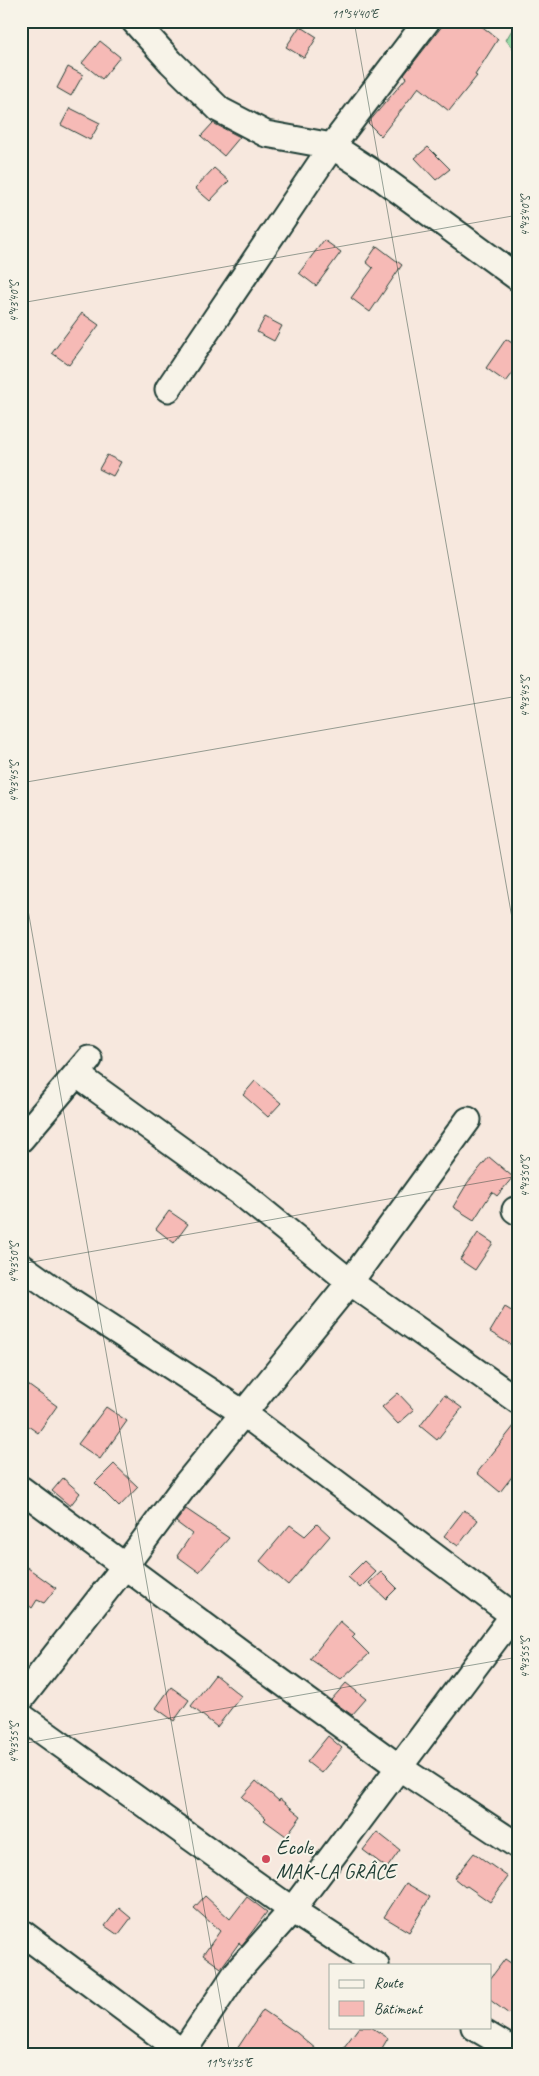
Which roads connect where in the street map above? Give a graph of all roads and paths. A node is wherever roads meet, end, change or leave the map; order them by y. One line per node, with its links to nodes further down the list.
1 (134, 21): 3 (street)
2 (427, 21): 3 (street)
3 (332, 146): 4 (street); 5 (street)
4 (518, 278)
5 (168, 390)
6 (468, 1120): 9 (street)
7 (21, 1139): 9 (street)
8 (21, 1266): 11 (street)
9 (350, 1282): 10 (street); 11 (street)
10 (518, 1401)
11 (243, 1413): 13 (street); 14 (street)
12 (21, 1489): 13 (street)
13 (125, 1566): 15 (street); 17 (street)
14 (516, 1614): 17 (street)
15 (21, 1699)
16 (21, 1716): 19 (street)
17 (400, 1768): 18 (street); 19 (street)
18 (518, 1846)
19 (292, 1910): 21 (street); 24 (street)
20 (21, 1932): 24 (street)
21 (374, 1964)
22 (476, 2028): 23 (street)
23 (518, 2053)
24 (183, 2054)

